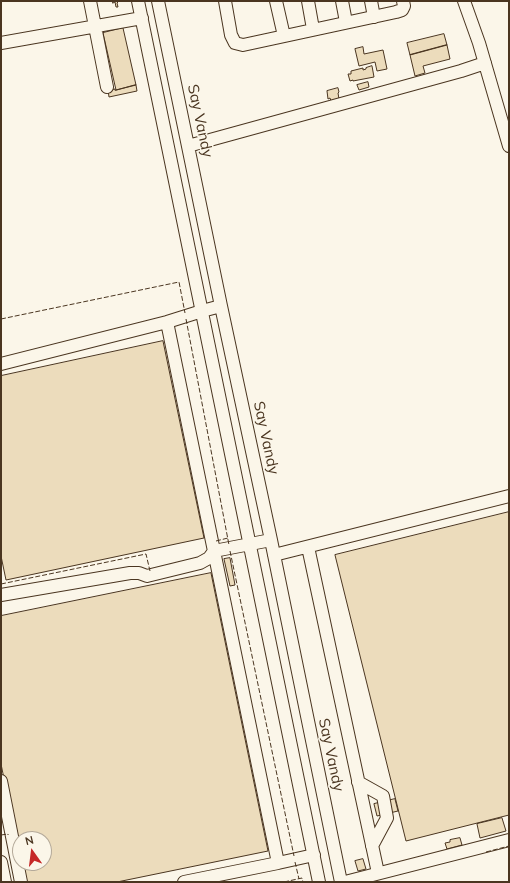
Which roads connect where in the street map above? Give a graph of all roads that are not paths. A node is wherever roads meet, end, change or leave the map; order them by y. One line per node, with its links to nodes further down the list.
1 (90, 1): 14 (street)
2 (138, 1): 12 (street)
3 (158, 1): 20 (street, Say Vandy)
4 (225, 1): 16 (street)
5 (276, 1): 16 (street)
6 (308, 1): 15 (street)
7 (342, 1): 13 (street)
8 (371, 1): 11 (street)
9 (403, 1): 11 (street)
10 (464, 1): 18 (street)
11 (374, 17): 13 (street)
12 (142, 18): 14 (street); 23 (street)
13 (346, 22): 15 (street)
14 (95, 26): 17 (street); 19 (street)
15 (313, 29): 16 (street)
16 (284, 36)
17 (1, 43)
18 (485, 63): 20 (street); 21 (street)
19 (107, 87)
20 (188, 146): 22 (street, Say Vandy)
21 (509, 146)
22 (222, 306): 23 (street); 27 (street, Say Vandy)
23 (202, 311): 24 (street); 28 (street)
24 (167, 322): 25 (street); 30 (street)
25 (1, 364)
26 (509, 496): 29 (street)
27 (271, 540): 28 (street); 31 (street, Say Vandy)
28 (250, 544): 30 (street); 37 (street)
29 (308, 547): 31 (street); 34 (street)
30 (214, 551): 32 (street); 39 (street)
31 (274, 555): 45 (street, Say Vandy)
32 (1, 595)
33 (1, 781): 42 (street)
34 (358, 782): 36 (street); 36 (street)
35 (509, 840): 40 (street)
36 (372, 846): 40 (street)
37 (314, 855): 39 (street); 44 (street)
38 (1, 862): 41 (street)
39 (278, 863): 43 (street)
40 (386, 875): 46 (street)
41 (5, 882)
42 (21, 882)
43 (184, 882)
44 (319, 882)
45 (341, 882)
46 (345, 882)

